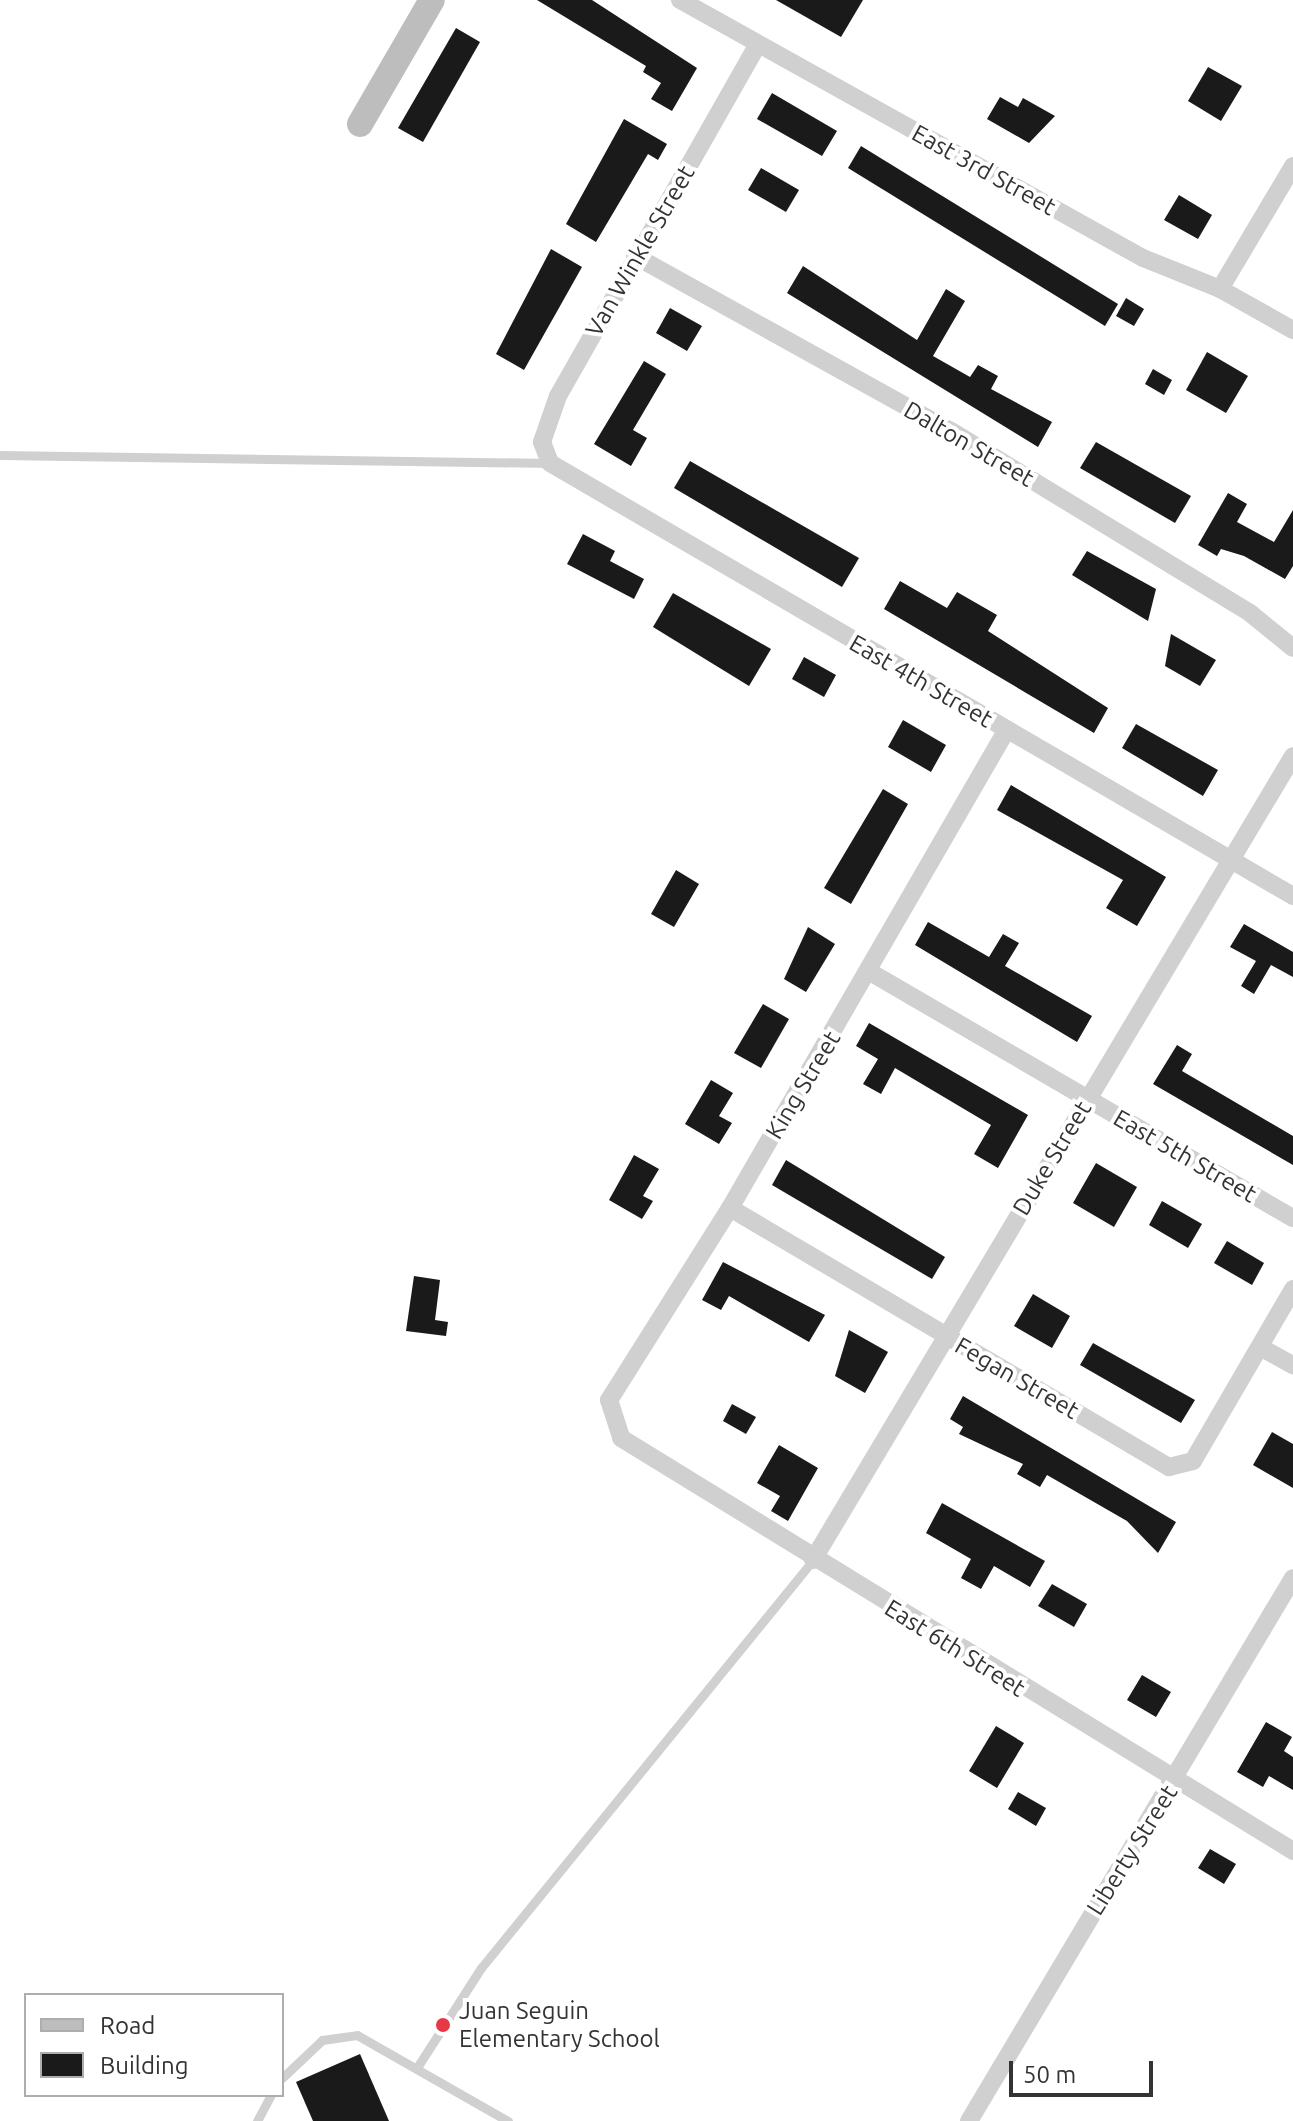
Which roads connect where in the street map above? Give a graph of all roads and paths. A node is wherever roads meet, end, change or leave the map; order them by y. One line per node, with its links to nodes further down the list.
1 (432, 0): 4 (street)
2 (680, 0): 3 (street, East 3rd Street)
3 (758, 44): 6 (street, Van Winkle Street); 7 (street, East 3rd Street)
4 (360, 124)
5 (1293, 166): 7 (street)
6 (635, 256): 10 (street, Van Winkle Street); 11 (street, Dalton Street)
7 (1220, 289): 8 (street, East 3rd Street)
8 (1293, 330)
9 (0, 455): 10 (lane)
10 (550, 463): 12 (street, East 4th Street)
11 (1293, 648)
12 (1006, 731): 14 (street, East 4th Street); 16 (street, King Street)
13 (1293, 756): 14 (street, Duke Street)
14 (1229, 863): 15 (street, East 4th Street); 17 (street, Duke Street)
15 (1293, 896)
16 (870, 972): 17 (street, East 5th Street); 18 (street, King Street)
17 (1087, 1100): 19 (street, East 5th Street); 21 (street, Duke Street)
18 (730, 1208): 21 (street, Fegan Street); 24 (street, King Street)
19 (1293, 1218)
20 (1293, 1289): 22 (street)
21 (946, 1337): 22 (street, Fegan Street); 25 (street, Duke Street)
22 (1260, 1347): 23 (street)
23 (1293, 1365)
24 (621, 1438): 25 (street, East 6th Street)
25 (813, 1560): 27 (street, East 6th Street); 29 (lane)
26 (1293, 1578): 27 (street, Liberty Street)
27 (1173, 1782): 28 (street, East 6th Street); 34 (street, Liberty Street)
28 (1293, 1851)
29 (418, 2066): 30 (lane); 33 (lane)
30 (284, 2076)
31 (270, 2097): 32 (lane)
32 (257, 2121)
33 (508, 2121)
34 (969, 2121)

